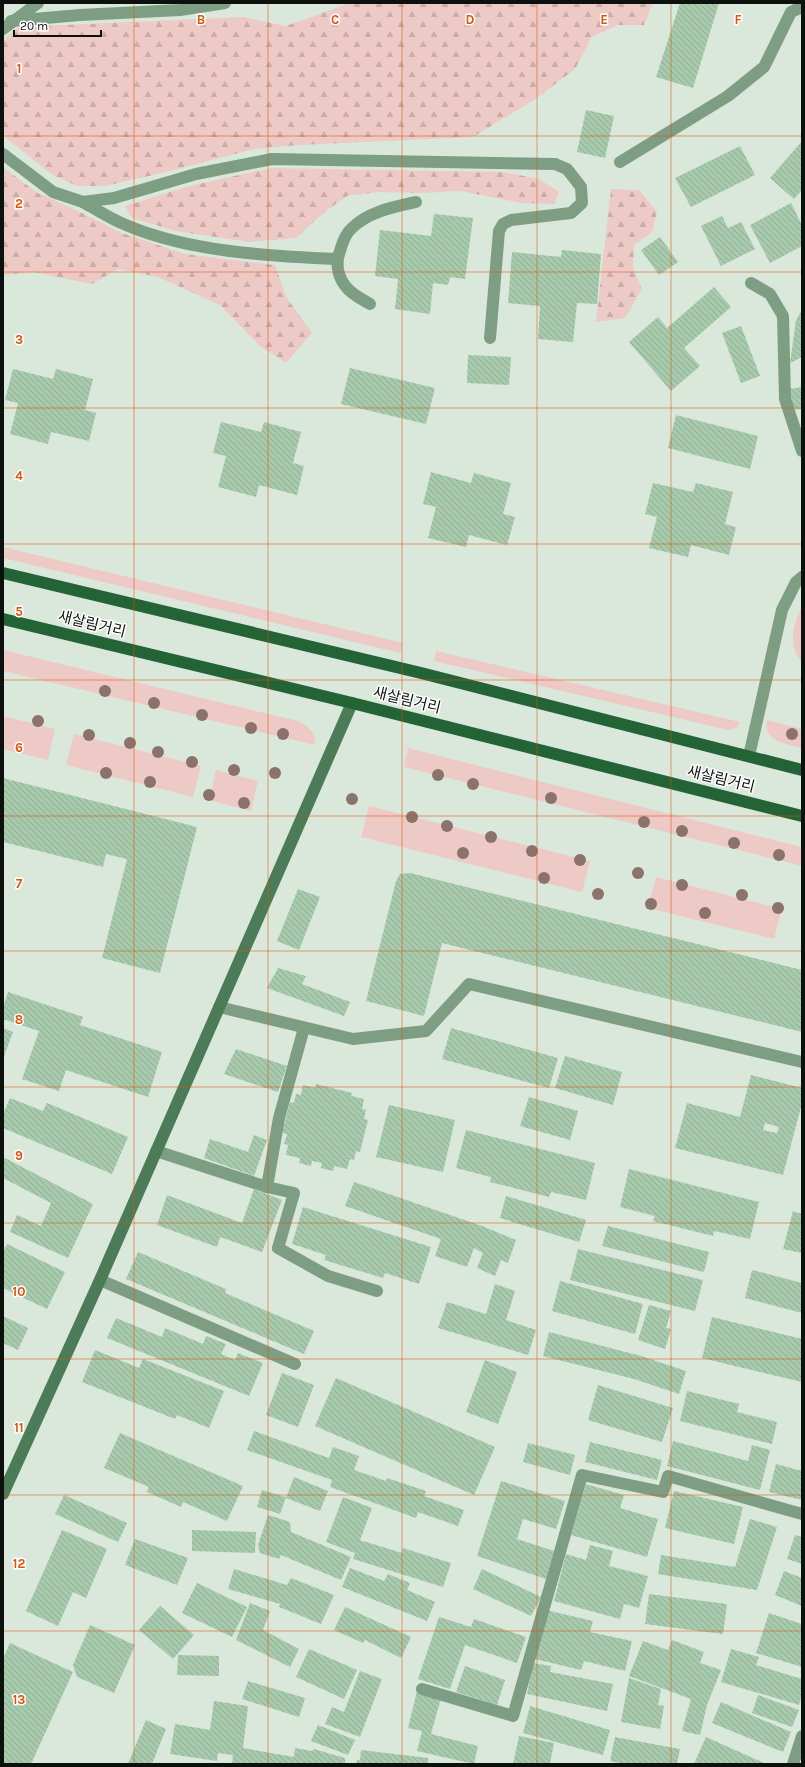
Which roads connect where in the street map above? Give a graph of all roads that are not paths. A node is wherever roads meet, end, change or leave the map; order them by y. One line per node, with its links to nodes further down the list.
1 (38, 3): 4 (street)
2 (225, 3): 4 (street)
3 (802, 7): 6 (street)
4 (7, 25)
5 (3, 154): 7 (street)
6 (620, 162)
7 (83, 202): 9 (street); 12 (street)
8 (416, 202): 9 (street)
9 (337, 259): 11 (street)
10 (751, 283): 13 (street)
11 (370, 304)
12 (490, 338)
13 (802, 451)
14 (3, 573): 18 (main road, 새살림거리)
15 (802, 577): 18 (street)
16 (3, 619): 17 (main road, 새살림거리)
17 (352, 703): 20 (main road, 새살림거리); 21 (street)
18 (749, 756): 19 (main road, 새살림거리)
19 (802, 770)
20 (802, 816)
21 (219, 1007): 22 (street); 24 (street)
22 (304, 1028): 23 (street); 25 (street)
23 (802, 1062)
24 (156, 1151): 25 (street); 26 (street)
25 (267, 1187): 27 (street)
26 (100, 1280): 28 (street); 29 (street)
27 (377, 1291)
28 (296, 1364)
29 (3, 1494)
30 (802, 1514): 31 (street)
31 (422, 1689)
32 (802, 1736): 33 (street)
33 (793, 1764)

